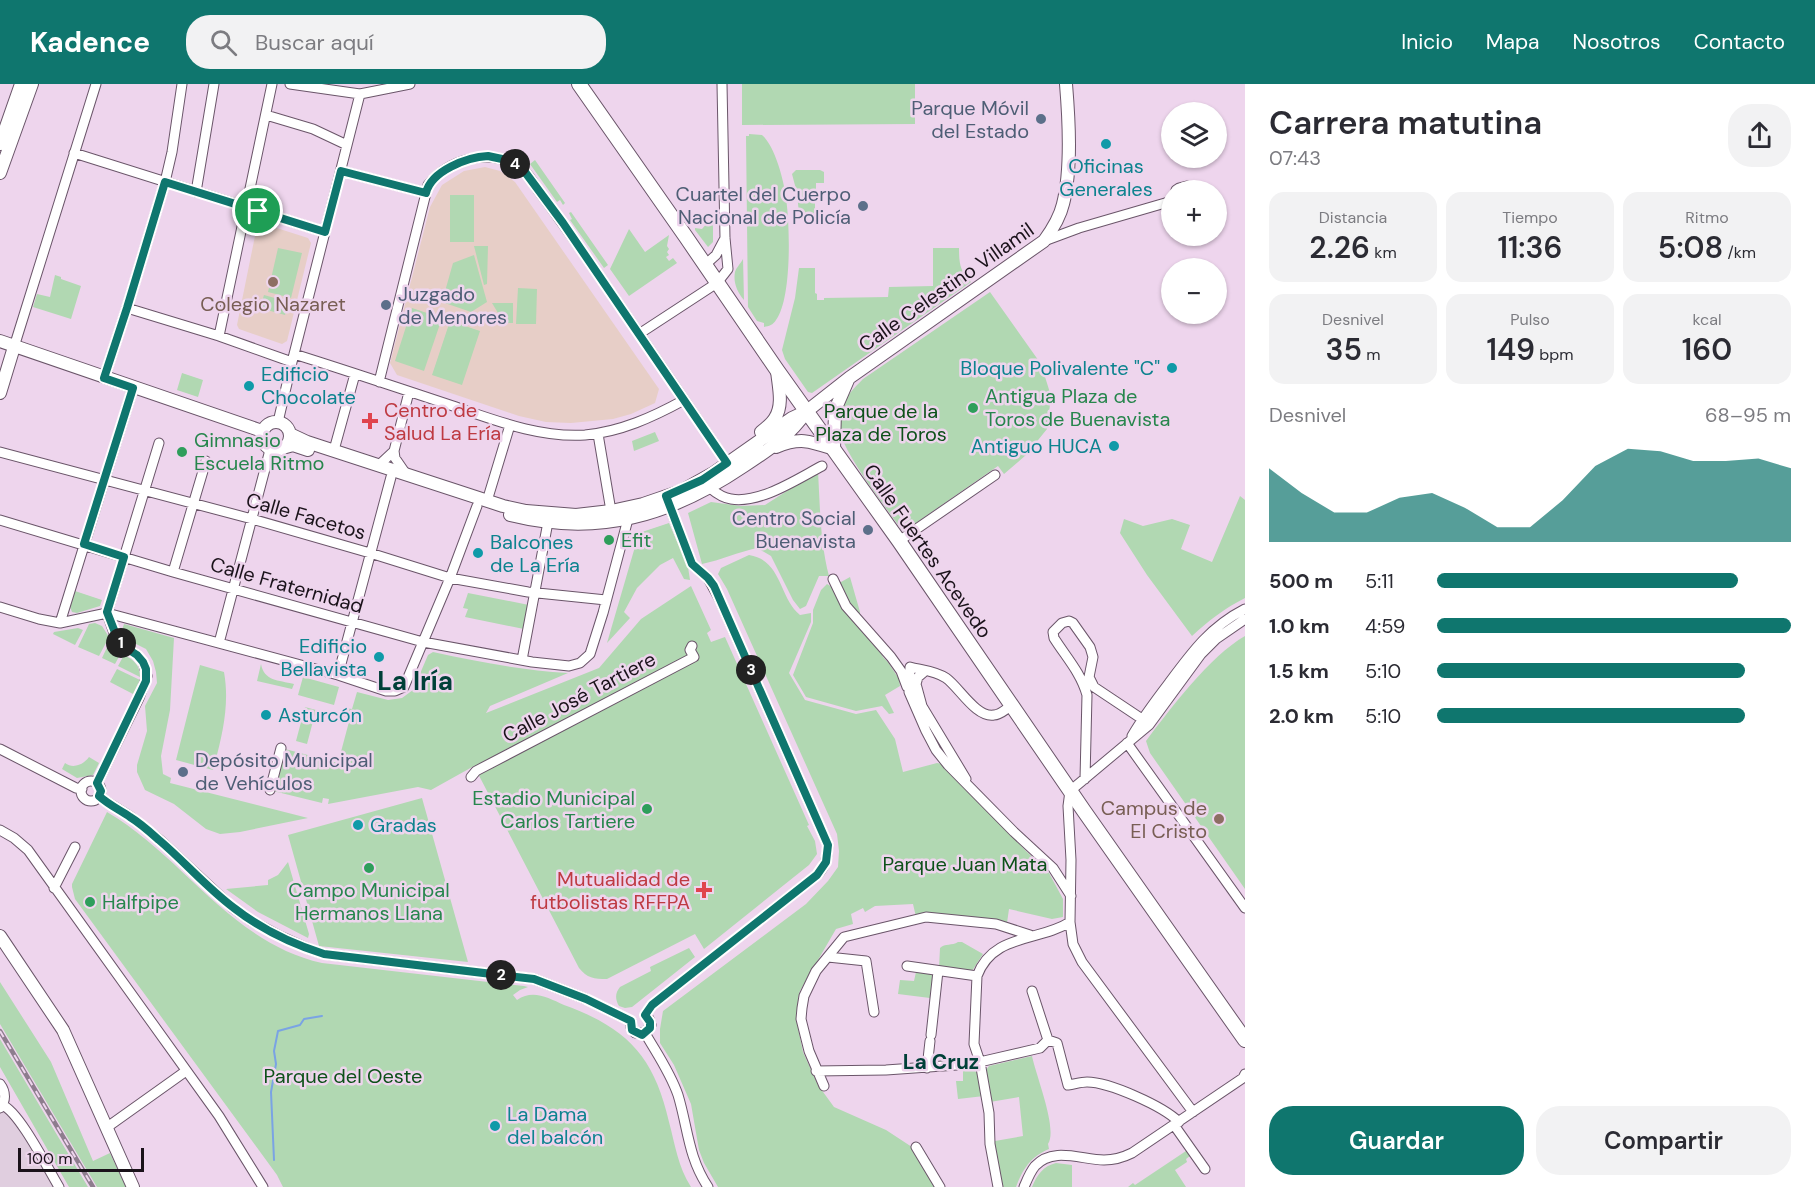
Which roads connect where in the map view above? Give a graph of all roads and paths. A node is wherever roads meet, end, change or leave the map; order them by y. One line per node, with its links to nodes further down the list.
1 (21, 84): 14 (main road)
2 (32, 84): 18 (main road)
3 (96, 84): 16 (street)
4 (182, 84): 19 (street)
5 (214, 84): 20 (street)
6 (273, 84): 13 (street)
7 (290, 84): 12 (street)
8 (410, 84): 12 (street)
9 (579, 84): 27 (highway, Calle Fuertes Acevedo)
10 (722, 84): 25 (street)
11 (1066, 84): 26 (main road)
12 (360, 94): 15 (street)
13 (266, 116): 15 (street); 23 (street)
14 (0, 144)
15 (347, 145): 17 (street)
16 (75, 153): 19 (street); 33 (street)
17 (341, 171): 21 (street); 24 (street)
18 (0, 173)
19 (165, 182): 20 (street); 29 (street)
20 (196, 192): 23 (street)
21 (426, 193): 30 (street); 39 (street)
22 (1161, 204): 26 (street, Calle Celestino Villamil)
23 (246, 208): 24 (street); 31 (street)
24 (325, 232): 34 (street)
25 (725, 238): 27 (street); 28 (street)
26 (1044, 241): 38 (main road, Calle Celestino Villamil)
27 (705, 265): 28 (highway, Calle Fuertes Acevedo)
28 (717, 283): 30 (street); 35 (highway, Calle Fuertes Acevedo)
29 (127, 308): 31 (street); 37 (street)
30 (639, 334): 43 (street)
31 (219, 336): 34 (street)
32 (0, 341): 33 (main road)
33 (15, 347): 37 (main road); 42 (main road)
34 (293, 358): 36 (street); 45 (street)
35 (777, 370): 44 (highway, Calle Fuertes Acevedo); 59 (main road)
36 (355, 374): 39 (street); 54 (street)
37 (104, 378): 40 (main road)
38 (849, 378): 44 (main road, Calle Celestino Villamil); 52 (main road, Calle Celestino Villamil)
39 (379, 381): 41 (street)
40 (133, 388): 47 (main road); 65 (street)
41 (409, 392): 46 (street); 55 (street)
42 (0, 393)
43 (684, 400): 49 (street); 59 (street)
44 (807, 411): 52 (highway, Calle Fuertes Acevedo); 57 (main road); 59 (main road)
45 (278, 422): 47 (main road); 48 (main road)
46 (510, 425): 49 (street); 69 (street)
47 (262, 431): 53 (main road)
48 (290, 434): 51 (main road); 54 (main road)
49 (598, 434): 71 (street)
50 (159, 443): 67 (street)
51 (286, 447): 53 (main road); 64 (main road)
52 (834, 449): 57 (main road); 76 (highway, Calle Fuertes Acevedo)
53 (270, 450): 72 (street)
54 (334, 450): 60 (main road)
55 (394, 451): 60 (street); 62 (street)
56 (0, 452): 65 (street, Calle Facetos)
57 (764, 453): 66 (main road)
58 (206, 461): 70 (street)
59 (727, 463): 68 (main road)
60 (379, 465): 62 (main road)
61 (822, 466): 66 (street)
62 (406, 474): 69 (main road)
63 (995, 474): 76 (street)
64 (391, 477): 69 (main road); 78 (street)
65 (104, 480): 67 (street, Calle Facetos); 77 (street)
66 (710, 488): 68 (main road)
67 (145, 491): 70 (street, Calle Facetos); 79 (street)
68 (668, 502): 71 (main road); 73 (main road); 136 (street)
69 (482, 503): 71 (main road); 75 (main road); 81 (street)
70 (193, 504): 72 (street, Calle Facetos); 80 (street)
71 (611, 511)
72 (252, 519): 78 (street, Calle Facetos); 83 (street)
73 (628, 519): 75 (main road); 85 (street)
74 (0, 520): 77 (street, Calle Fraternidad)
75 (548, 522): 84 (street)
76 (899, 542): 105 (highway, Calle Fuertes Acevedo)
77 (84, 544): 79 (street, Calle Fraternidad); 90 (street)
78 (370, 553): 81 (street, Calle Facetos); 91 (street)
79 (124, 557): 80 (street, Calle Fraternidad); 88 (street)
80 (173, 572): 83 (street, Calle Fraternidad)
81 (450, 578): 84 (street, Calle Facetos); 92 (street)
82 (833, 579): 95 (street)
83 (234, 588): 91 (street, Calle Fraternidad); 93 (street)
84 (534, 593): 85 (street, Calle Facetos); 96 (street)
85 (606, 600): 96 (street, Calle Fraternidad)
86 (0, 607): 90 (street)
87 (1245, 609): 106 (street)
88 (107, 612): 90 (street); 93 (street); 114 (street)
89 (1245, 619): 107 (street)
90 (60, 623)
91 (351, 623): 92 (street, Calle Fraternidad); 101 (street)
92 (423, 642): 96 (street, Calle Fraternidad); 101 (street)
93 (219, 643): 101 (street)
94 (692, 646): 112 (street, Calle José Tartiere)
95 (891, 657): 98 (street); 103 (street)
96 (522, 660)
97 (1092, 665): 99 (street); 99 (street); 102 (street)
98 (910, 667): 100 (street); 103 (street)
99 (1075, 668): 104 (street)
100 (925, 671): 105 (street); 108 (street)
101 (338, 675)
102 (1095, 687): 104 (street); 106 (street)
103 (909, 692): 111 (street)
104 (1087, 695): 113 (street)
105 (1011, 706): 117 (highway, Calle Fuertes Acevedo)
106 (1142, 719): 107 (street)
107 (1127, 743): 113 (street); 126 (street)
108 (945, 744): 111 (street); 118 (street)
109 (281, 748): 116 (street)
110 (0, 749): 115 (street)
111 (936, 750): 118 (street)
112 (471, 777)
113 (1085, 779): 117 (street)
114 (97, 783): 115 (street); 119 (street)
115 (82, 789): 119 (street)
116 (270, 790)
117 (1070, 790): 122 (street); 140 (highway, Calle Fuertes Acevedo)
118 (976, 793): 123 (street)
119 (99, 796): 137 (street)
120 (0, 830): 124 (street)
121 (75, 847): 124 (street)
122 (1071, 860): 123 (street); 125 (street)
123 (1053, 868): 125 (street)
124 (54, 888): 143 (street)
125 (1071, 896): 127 (street)
126 (1245, 908)
127 (1070, 922): 128 (street); 149 (street)
128 (1030, 935): 130 (street); 133 (street)
129 (0, 936): 151 (main road)
130 (828, 957): 135 (street); 144 (street)
131 (907, 966): 132 (street)
132 (938, 971): 133 (street); 142 (street)
133 (977, 976): 141 (street)
134 (1032, 991): 139 (street)
135 (874, 1012)
136 (645, 1015): 137 (street); 138 (street)
137 (631, 1021): 138 (street)
138 (645, 1034): 157 (street)
139 (1047, 1040): 141 (street); 150 (street)
140 (1245, 1040)
141 (980, 1062): 142 (street); 159 (street)
142 (927, 1068): 144 (street)
143 (186, 1071): 151 (street); 156 (street)
144 (816, 1071): 147 (street)
145 (1244, 1077): 149 (street)
146 (0, 1084): 148 (street)
147 (824, 1086)
148 (1, 1107): 154 (street)
149 (1193, 1112): 150 (street)
150 (1176, 1123): 153 (street); 160 (street)
151 (106, 1128): 155 (main road)
152 (916, 1147): 158 (street)
153 (1205, 1169)
154 (59, 1187)
155 (133, 1187)
156 (263, 1187)
157 (708, 1187)
158 (940, 1187)
159 (998, 1187)
160 (1024, 1187)

